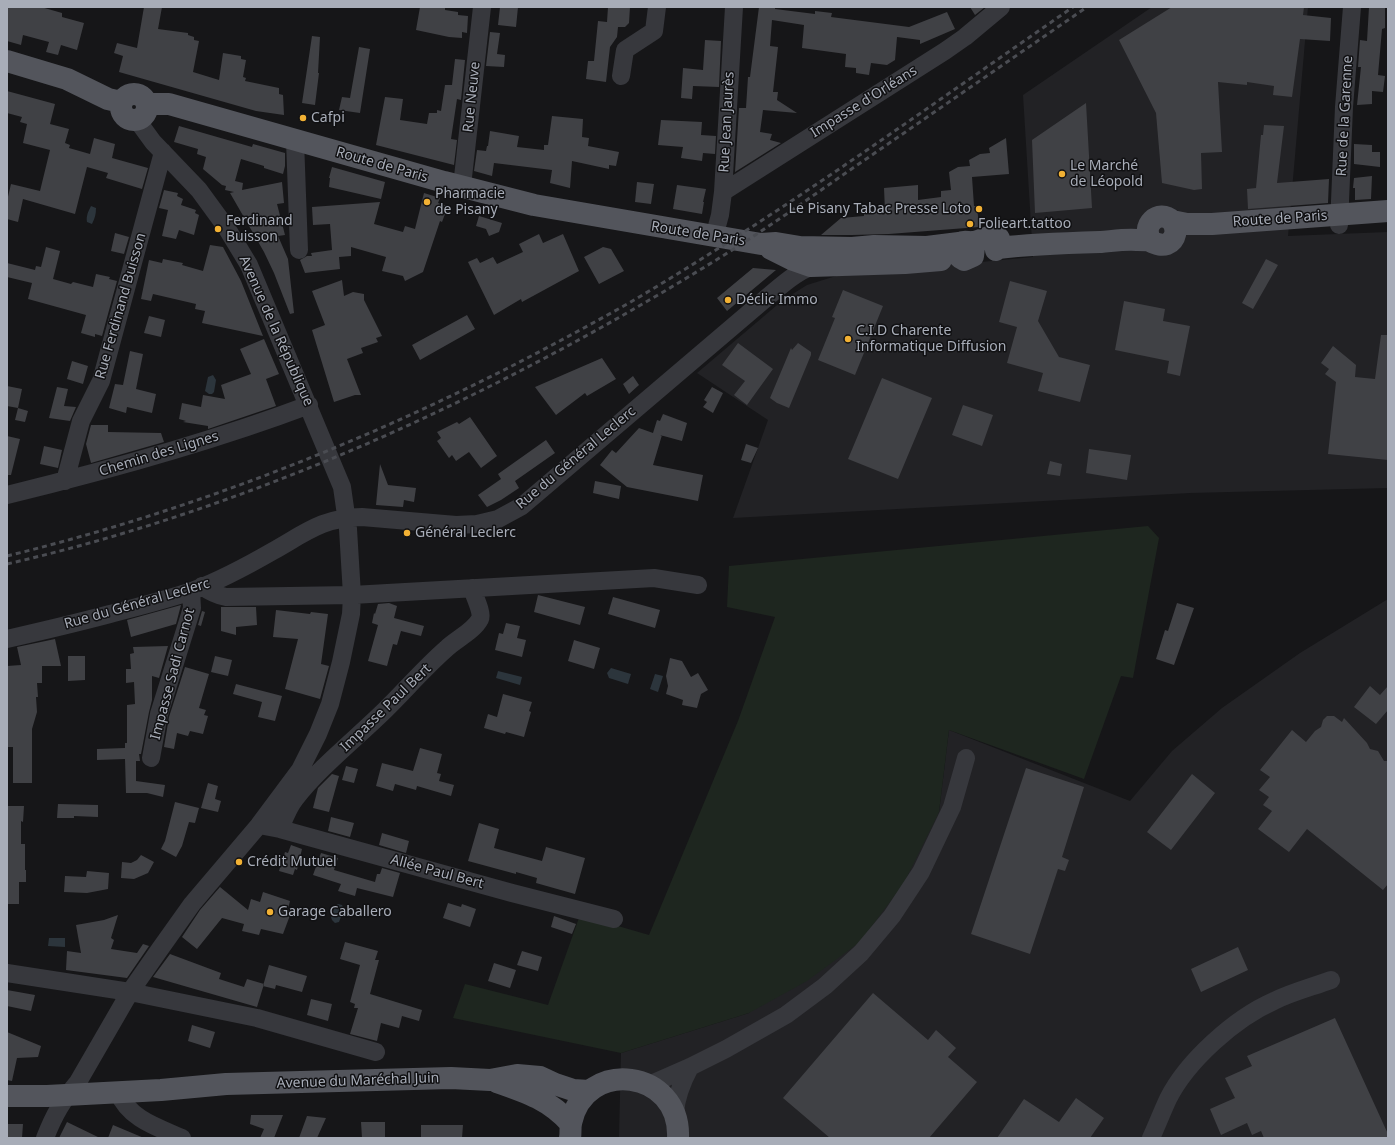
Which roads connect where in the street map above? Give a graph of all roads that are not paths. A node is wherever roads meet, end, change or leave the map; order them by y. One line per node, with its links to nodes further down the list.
1 (482, 7): 11 (street, Rue Neuve)
2 (657, 7): 7 (street)
3 (734, 7): 12 (street, Rue Jean Jaurès)
4 (1001, 7): 12 (street, Impasse d'Orléans)
5 (1352, 7): 14 (street, Rue de la Garenne)
6 (7, 61): 8 (main road)
7 (621, 76)
8 (142, 112): 9 (main road, Route de Paris); 10 (street, Avenue de la République)
9 (295, 140): 11 (main road, Route de Paris); 20 (street)
10 (163, 152): 22 (street, Avenue de la République); 23 (street, Rue Ferdinand Buisson)
11 (462, 186): 16 (main road, Route de Paris)
12 (723, 192): 16 (street, Rue Jean Jaurès)
13 (1388, 211): 14 (main road, Route de Paris)
14 (1339, 220): 15 (main road, Route de Paris); 19 (main road, Route de Paris)
15 (1388, 222)
16 (714, 237): 17 (main road, Route de Paris)
17 (762, 244): 18 (main road, Route de Paris); 21 (main road, Route de Paris)
18 (927, 247): 19 (main road, Route de Paris); 21 (street, Route de Paris)
19 (980, 247): 21 (main road, Route de Paris)
20 (299, 250)
21 (811, 266): 25 (street, Rue du Général Leclerc)
22 (309, 405): 23 (street, Chemin des Lignes); 25 (street, Avenue de la République)
23 (65, 481): 24 (street, Chemin des Lignes)
24 (7, 495)
25 (347, 517): 28 (street, Rue du Général Leclerc); 29 (street, Avenue de la République)
26 (698, 585): 27 (street)
27 (472, 588): 29 (street); 34 (street, Impasse Paul Bert)
28 (197, 589): 29 (street); 30 (street, Rue du Général Leclerc); 31 (street, Impasse Sadi Carnot)
29 (352, 591): 33 (street, Avenue de la République)
30 (7, 639)
31 (151, 758)
32 (966, 758): 40 (street)
33 (259, 825): 34 (street, Allée Paul Bert); 38 (street, Avenue de la République)
34 (280, 829): 35 (street, Allée Paul Bert)
35 (614, 919)
36 (7, 973): 38 (street)
37 (1331, 980): 54 (street)
38 (130, 992): 39 (street); 45 (street, Avenue de la République)
39 (376, 1052)
40 (690, 1067): 44 (street); 49 (street)
41 (490, 1080): 43 (main road, Avenue du Maréchal Juin); 46 (main road, Avenue du Maréchal Juin); 50 (main road, Avenue du Maréchal Juin)
42 (7, 1082): 45 (main road, Avenue du Maréchal Juin)
43 (226, 1084): 45 (main road, Avenue du Maréchal Juin); 47 (main road, Avenue du Maréchal Juin)
44 (649, 1085): 46 (main road); 49 (main road)
45 (73, 1088): 47 (main road, Avenue du Maréchal Juin); 48 (main road, Avenue du Maréchal Juin); 51 (street, Avenue de la République)
46 (589, 1091): 50 (main road)
47 (118, 1092): 52 (street)
48 (7, 1096)
49 (675, 1114): 53 (main road)
50 (571, 1131)
51 (45, 1138)
52 (182, 1138)
53 (678, 1138)
54 (1151, 1138)

